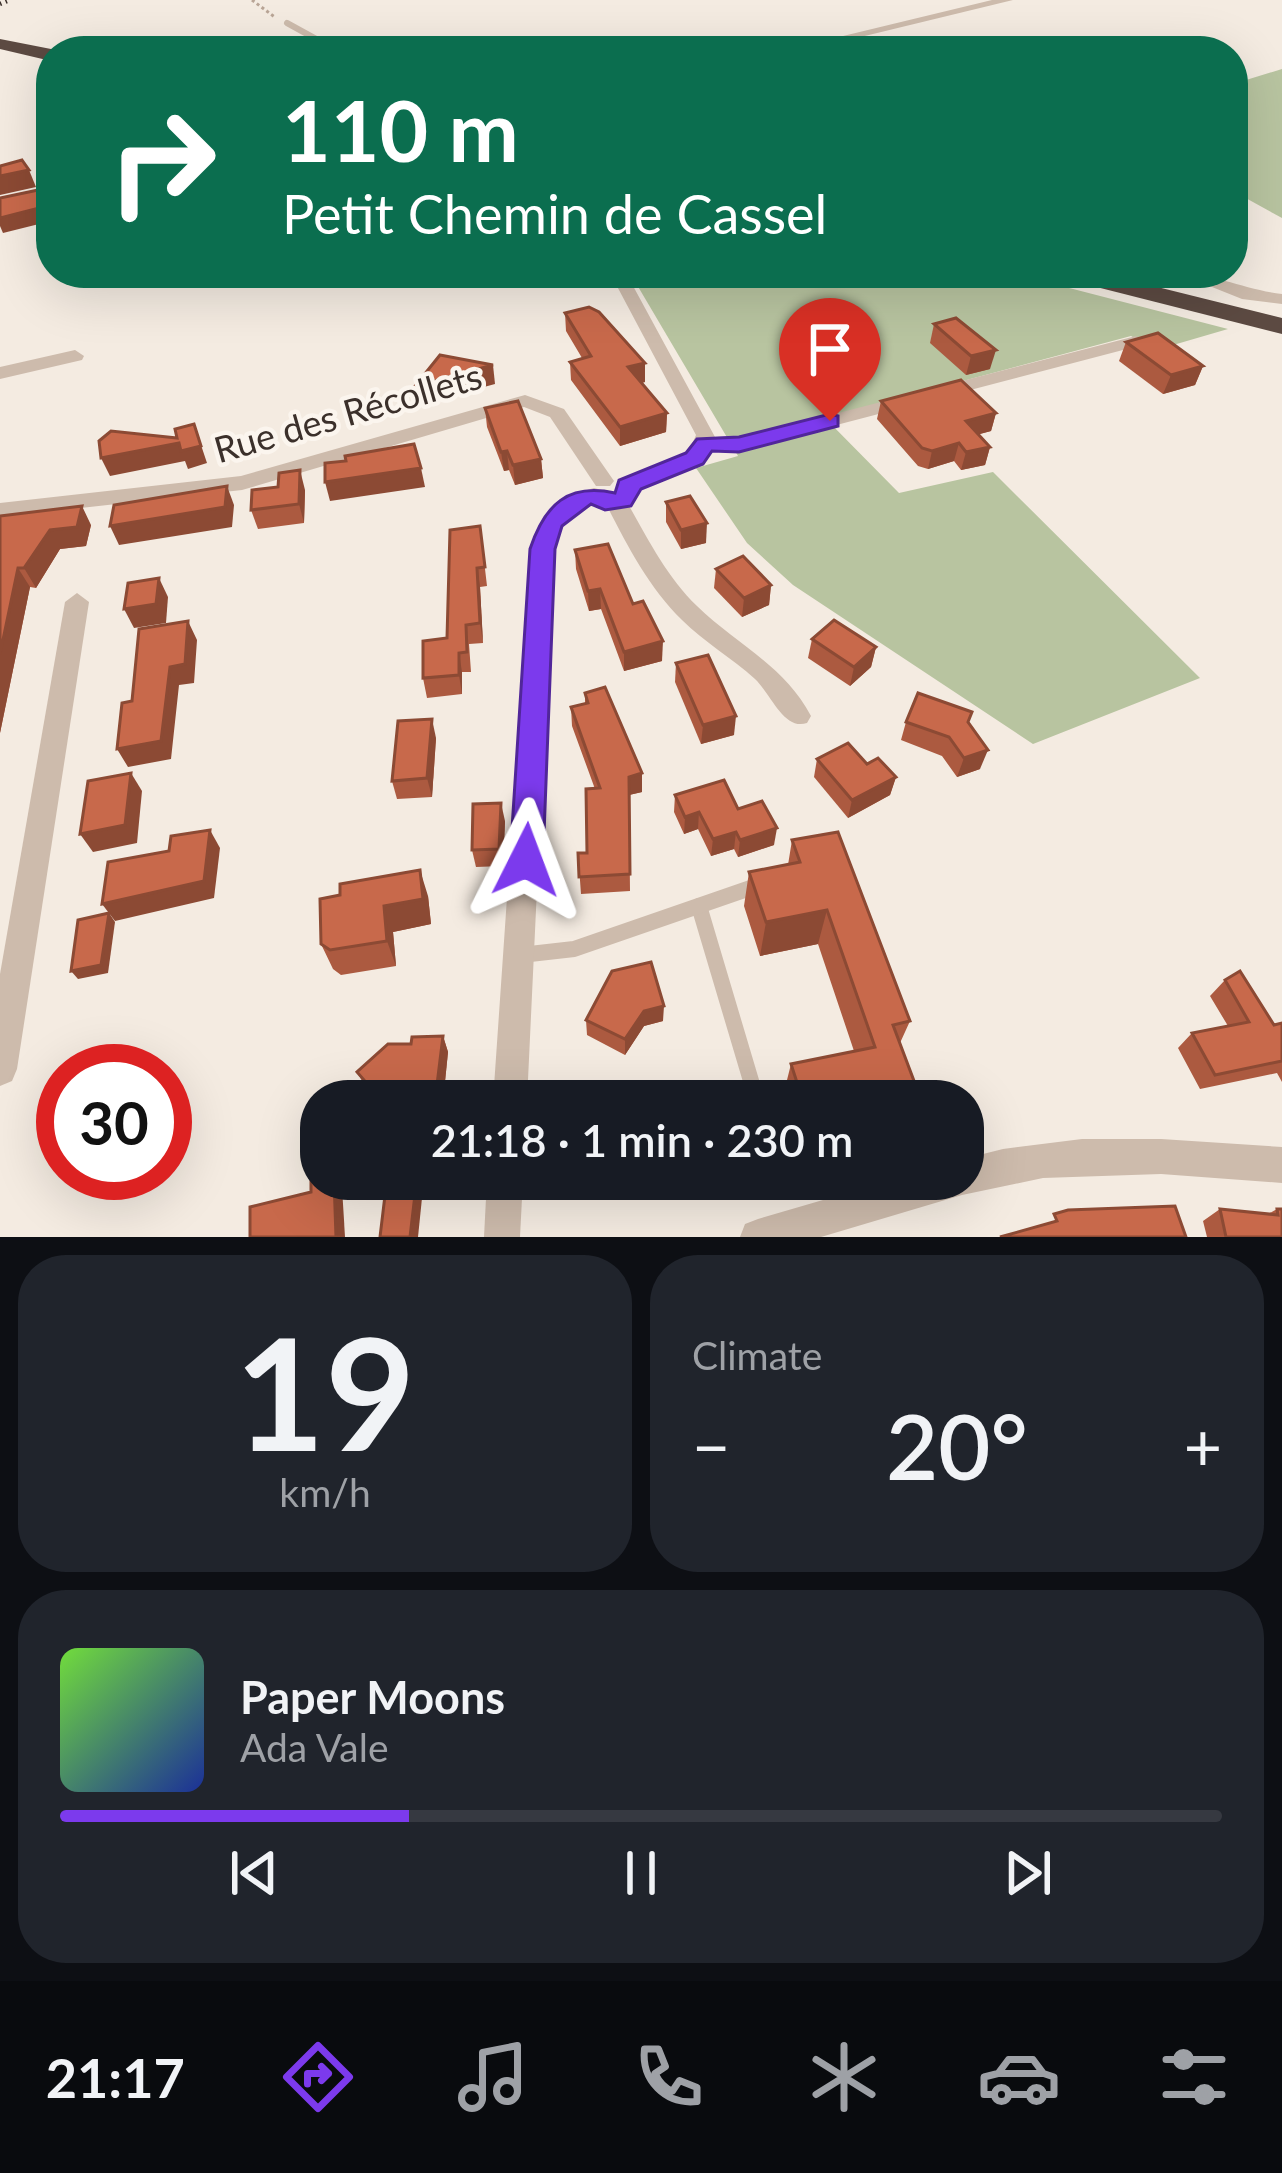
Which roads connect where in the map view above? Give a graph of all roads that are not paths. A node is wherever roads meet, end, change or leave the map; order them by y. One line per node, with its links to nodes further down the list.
1 (1007, 0): 4 (street)
2 (287, 23): 3 (lane)
3 (311, 36)
4 (867, 36)
5 (0, 44): 6 (highway)
6 (36, 52)
7 (626, 288): 15 (street)
8 (1130, 288): 11 (highway)
9 (1228, 288): 10 (street)
10 (1282, 298)
11 (1282, 326)
12 (1136, 341): 15 (street)
13 (75, 356): 14 (street)
14 (0, 373)
15 (705, 444): 16 (street)
16 (610, 491): 17 (street, Rue des Récollets); 19 (street, Rue des Récollets); 22 (street)
17 (0, 510)
18 (77, 602): 23 (street)
19 (798, 716)
20 (772, 881): 21 (lane)
21 (699, 906): 22 (lane); 25 (lane)
22 (519, 956): 24 (street)
23 (0, 1069)
24 (511, 1080)
25 (751, 1080)
26 (1282, 1165): 27 (street)
27 (984, 1172)
28 (504, 1200): 30 (street)
29 (885, 1200): 31 (street)
30 (502, 1237)
31 (758, 1237)

